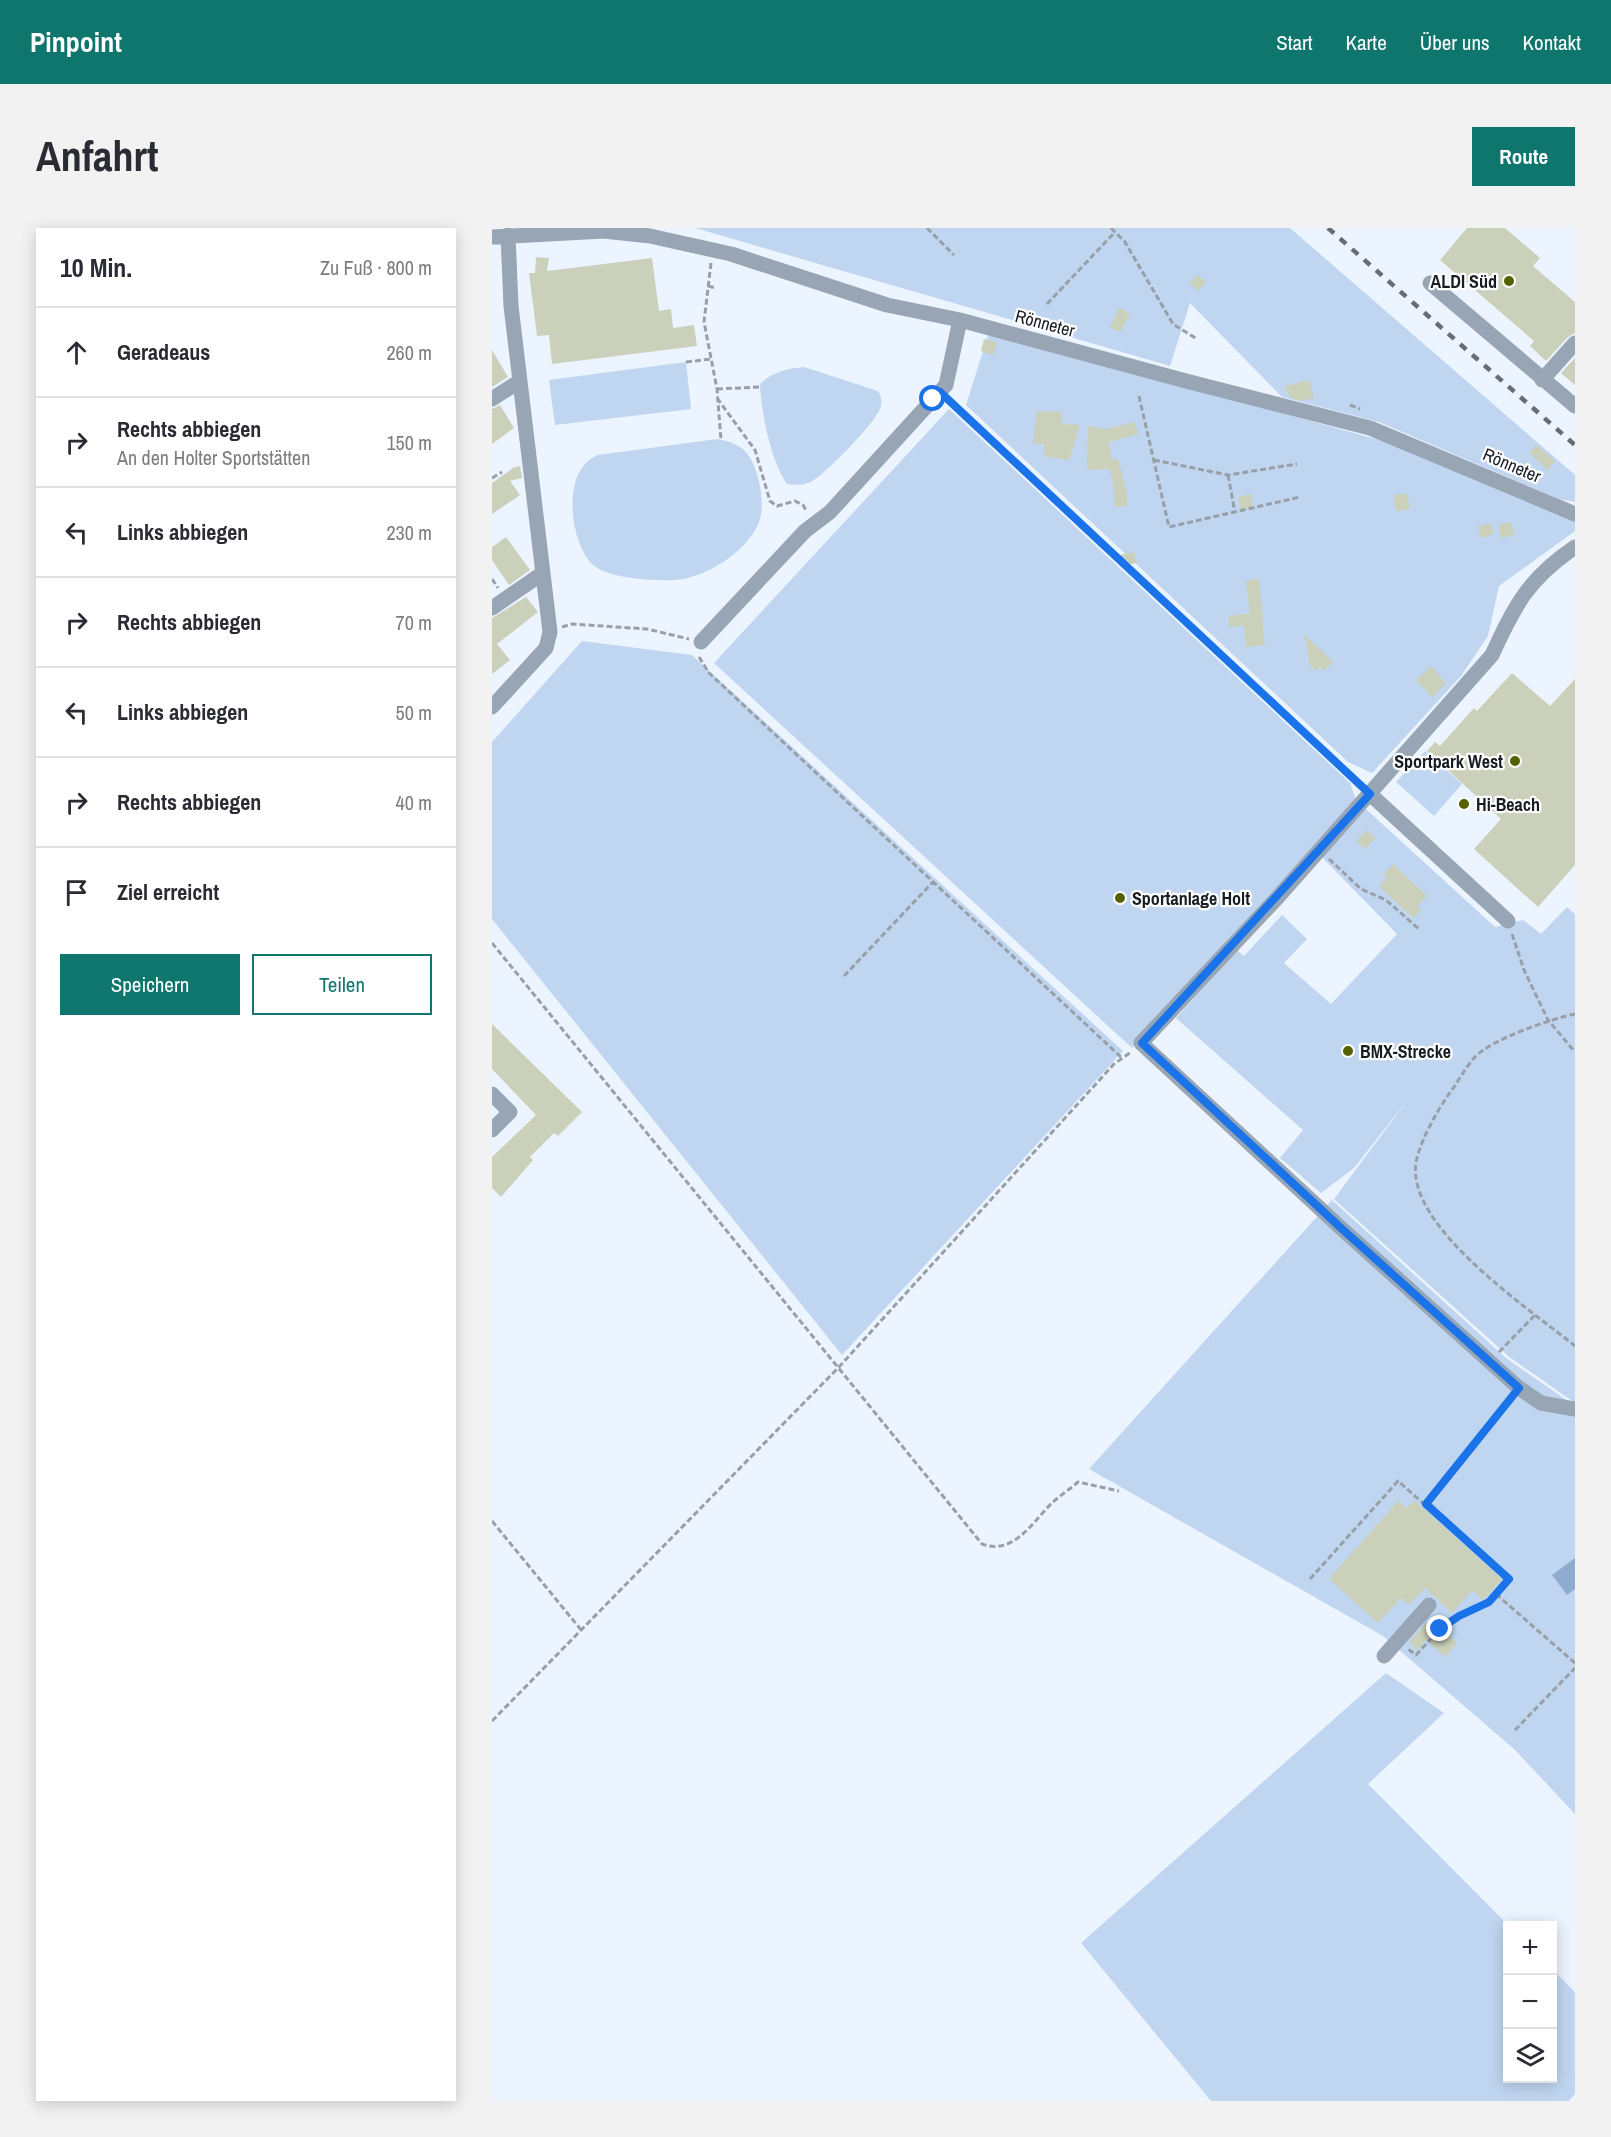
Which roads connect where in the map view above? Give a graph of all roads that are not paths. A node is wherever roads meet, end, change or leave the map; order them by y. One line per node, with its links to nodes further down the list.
1 (503, 232): 2 (street, Rönneter); 4 (street, Rönneter); 7 (street)
2 (492, 235)
3 (1430, 282): 6 (street)
4 (960, 320): 10 (street, Rönneter); 14 (street)
5 (1575, 343): 6 (street)
6 (1542, 380): 9 (street)
7 (520, 381): 8 (street); 12 (street)
8 (492, 399)
9 (1575, 406)
10 (1575, 514)
11 (1575, 547): 16 (street)
12 (543, 573): 13 (street); 15 (street)
13 (492, 608)
14 (701, 642)
15 (492, 707)
16 (1370, 794): 17 (street); 20 (street)
17 (1508, 921)
18 (492, 1094): 19 (street)
19 (492, 1130)
20 (1575, 1409)
21 (1429, 1605): 22 (street)
22 (1384, 1656)

